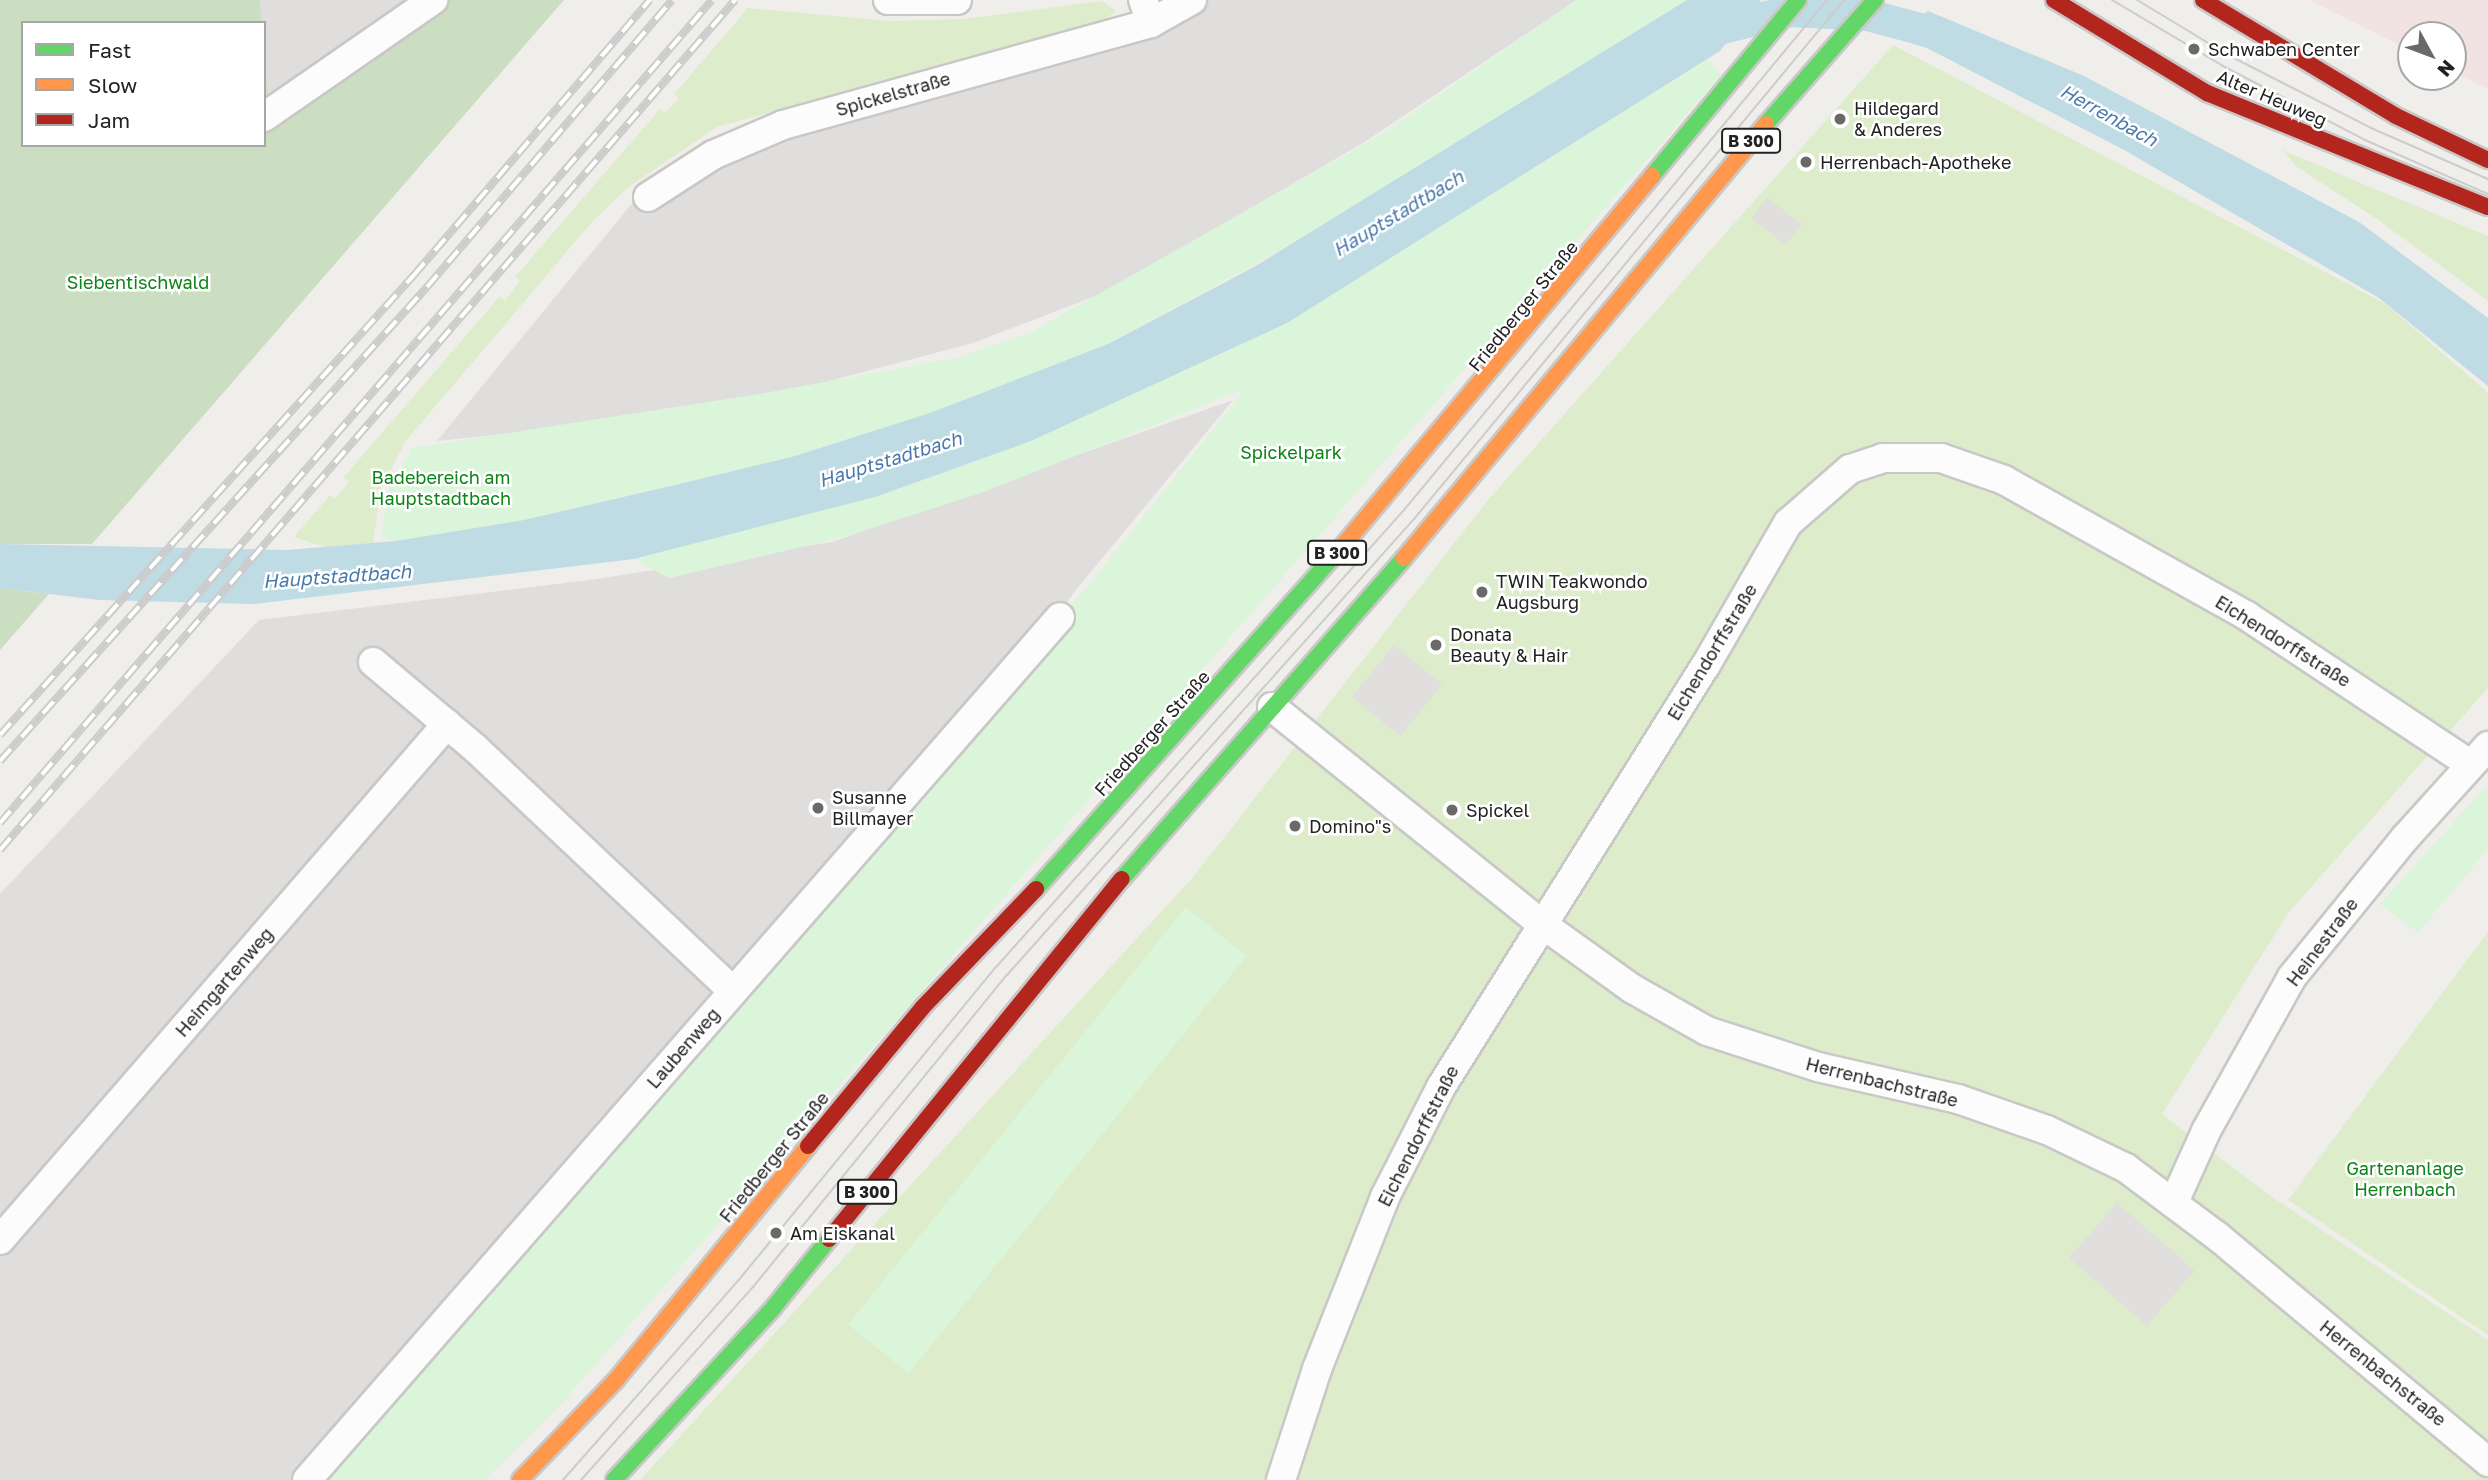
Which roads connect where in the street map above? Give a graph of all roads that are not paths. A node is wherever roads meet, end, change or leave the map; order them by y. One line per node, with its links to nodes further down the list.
1 (433, 0): 10 (street)
2 (888, 0): 3 (street)
3 (957, 0)
4 (1192, 0): 9 (street, Spickelstraße)
5 (1798, 0): 25 (main road, Friedberger Straße / B 300)
6 (2054, 0): 13 (main road, Alter Heuweg)
7 (2203, 0): 11 (main road)
8 (1876, 2): 16 (main road, B 300)
9 (1147, 11): 12 (street, Spickelstraße)
10 (266, 116)
11 (2488, 160)
12 (648, 197)
13 (2488, 207)
14 (1060, 617): 20 (street, Laubenweg)
15 (373, 662): 17 (street)
16 (1272, 707): 19 (street, Herrenbachstraße); 26 (main road, B 300)
17 (447, 724): 20 (street); 22 (street, Heimgartenweg)
18 (2479, 755): 19 (street, Eichendorffstraße); 21 (street, Heinestraße)
19 (1542, 924): 21 (street, Herrenbachstraße); 27 (street, Eichendorffstraße)
20 (733, 991): 24 (street, Laubenweg)
21 (2174, 1202): 23 (street, Herrenbachstraße)
22 (0, 1240)
23 (2488, 1461)
24 (307, 1480)
25 (520, 1480)
26 (614, 1480)
27 (1281, 1480)

